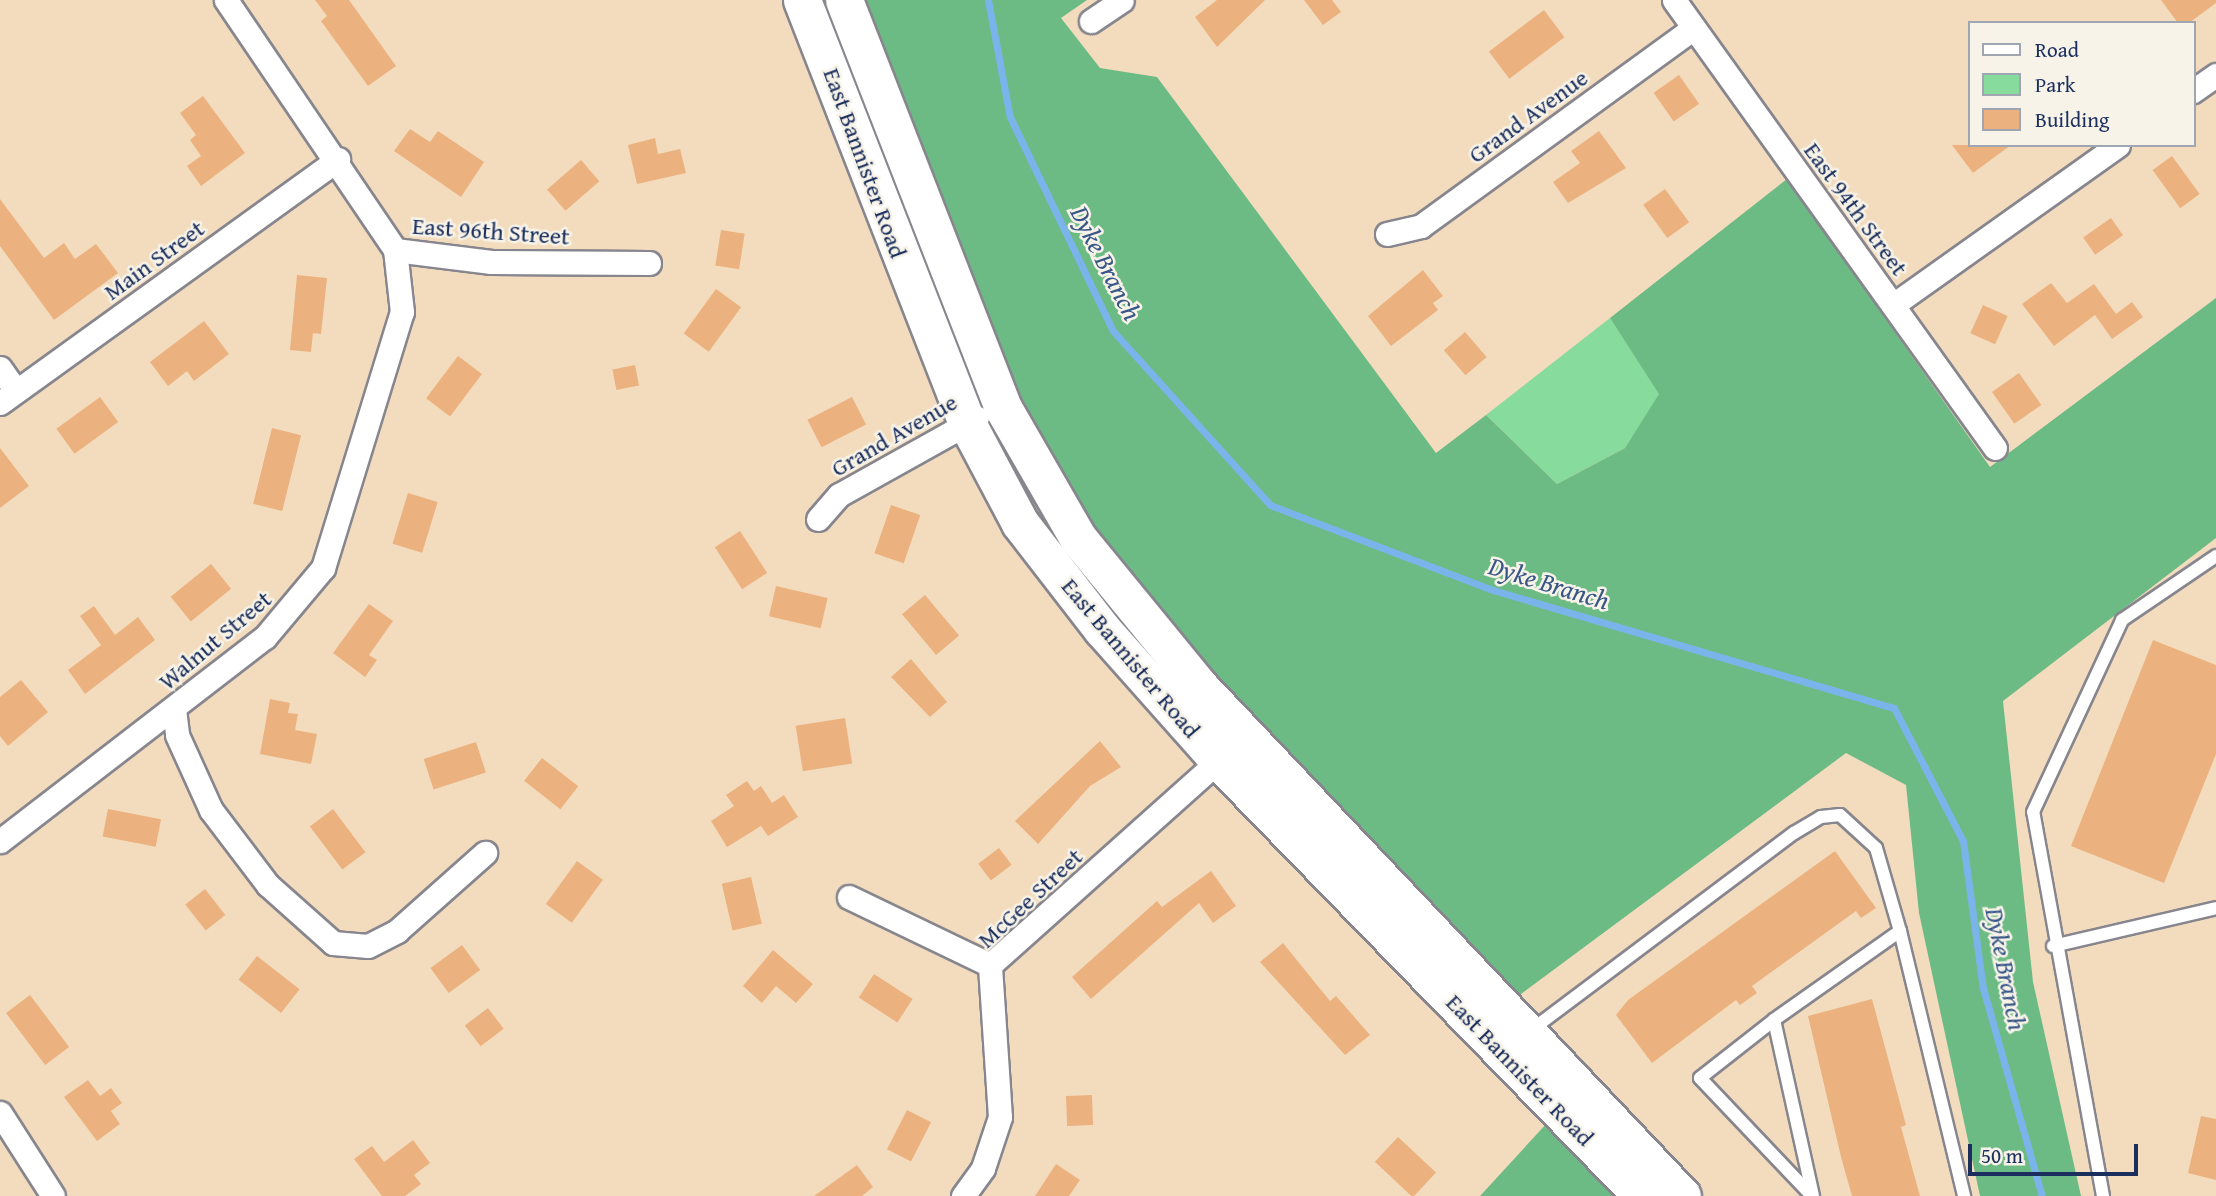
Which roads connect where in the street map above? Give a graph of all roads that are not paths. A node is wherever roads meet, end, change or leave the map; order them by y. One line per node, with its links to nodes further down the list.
1 (226, 0): 11 (street, East 96th Street)
2 (802, 0): 19 (main road, East Bannister Road)
3 (844, 0): 18 (main road, East Bannister Road)
4 (1122, 0): 6 (street)
5 (1674, 0): 7 (street, East 94th Street)
6 (1091, 21)
7 (1694, 28): 12 (street, Grand Avenue); 15 (street, East 94th Street)
8 (2216, 75): 9 (street)
9 (2195, 91)
10 (2115, 147): 15 (street)
11 (338, 159): 13 (street, East 96th Street); 17 (street, Main Street)
12 (1387, 234)
13 (395, 250): 14 (street, East 96th Street); 23 (street, Walnut Street)
14 (649, 262)
15 (1893, 305): 20 (street, East 94th Street)
16 (0, 368): 17 (street)
17 (8, 397)
18 (1002, 406): 19 (street, Grand Avenue); 24 (main road, East Bannister Road)
19 (967, 423): 21 (street, Grand Avenue); 25 (main road, East Bannister Road)
20 (1995, 448)
21 (818, 519)
22 (2216, 556): 31 (lane)
23 (174, 709): 26 (street, Walnut Street); 27 (street)
24 (1246, 734): 25 (street, McGee Street); 34 (main road, East Bannister Road)
25 (1219, 761): 32 (street, McGee Street); 38 (main road, East Bannister Road)
26 (0, 841)
27 (485, 853)
28 (849, 897): 32 (street)
29 (2216, 908): 31 (lane)
30 (1900, 932): 33 (lane); 34 (lane); 41 (lane)
31 (2053, 946): 42 (lane)
32 (990, 965): 37 (street, McGee Street)
33 (1774, 1020): 40 (lane); 40 (lane)
34 (1530, 1031): 39 (main road, East Bannister Road)
35 (0, 1113): 36 (street)
36 (53, 1196)
37 (963, 1196)
38 (1642, 1196)
39 (1682, 1196)
40 (1813, 1196)
41 (1964, 1196)
42 (2103, 1196)

